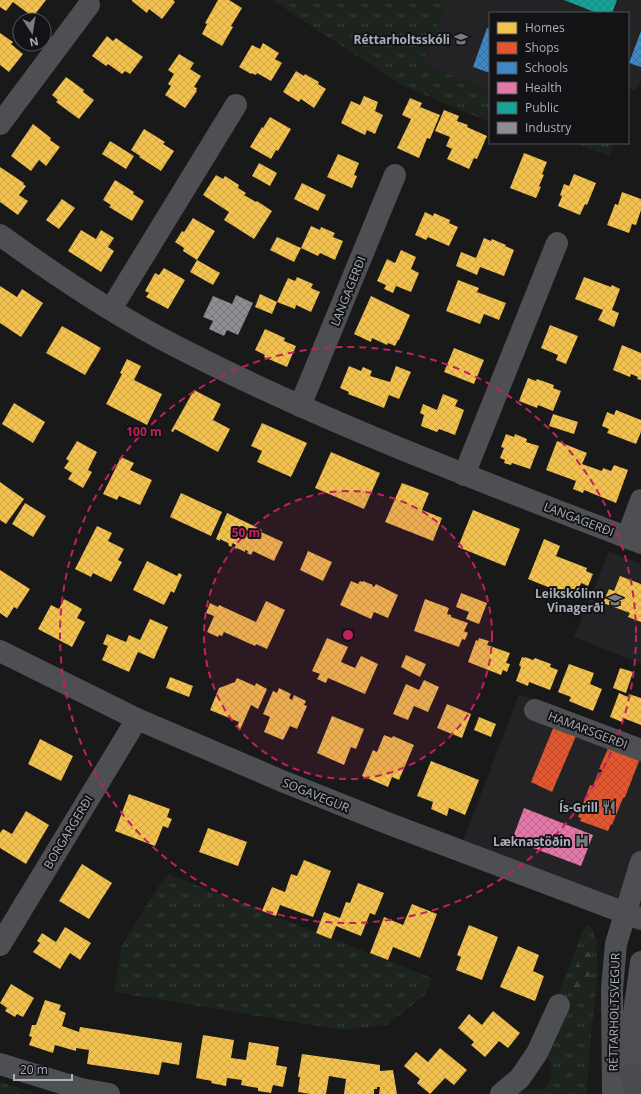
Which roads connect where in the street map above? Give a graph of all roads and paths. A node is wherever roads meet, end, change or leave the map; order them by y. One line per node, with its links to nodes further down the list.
1 (88, 5): 3 (street)
2 (236, 105): 7 (street)
3 (0, 124)
4 (395, 175): 8 (street, LANGAGERÐI)
5 (0, 235): 7 (street, LANGAGERÐI)
6 (557, 243): 9 (street)
7 (111, 309): 8 (street, LANGAGERÐI)
8 (300, 406): 9 (street, LANGAGERÐI)
9 (464, 475): 11 (street, LANGAGERÐI)
10 (641, 500): 11 (street, LANGAGERÐI)
11 (634, 540)
12 (0, 651): 14 (street, SOGAVEGUR)
13 (535, 710): 15 (street, HAMARSGERÐI)
14 (137, 719): 17 (street, SOGAVEGUR); 18 (street, BORGARGERÐI)
15 (641, 750)
16 (641, 862): 17 (street, RÉTTARHOLTSVEGUR)
17 (633, 915): 25 (street, RÉTTARHOLTSVEGUR)
18 (0, 945)
19 (641, 962): 22 (street, RÉTTARHOLTSVEGUR)
20 (559, 1005): 24 (street)
21 (0, 1064): 23 (street)
22 (632, 1084): 26 (highway)
23 (109, 1094)
24 (501, 1094)
25 (613, 1094)
26 (638, 1094)

